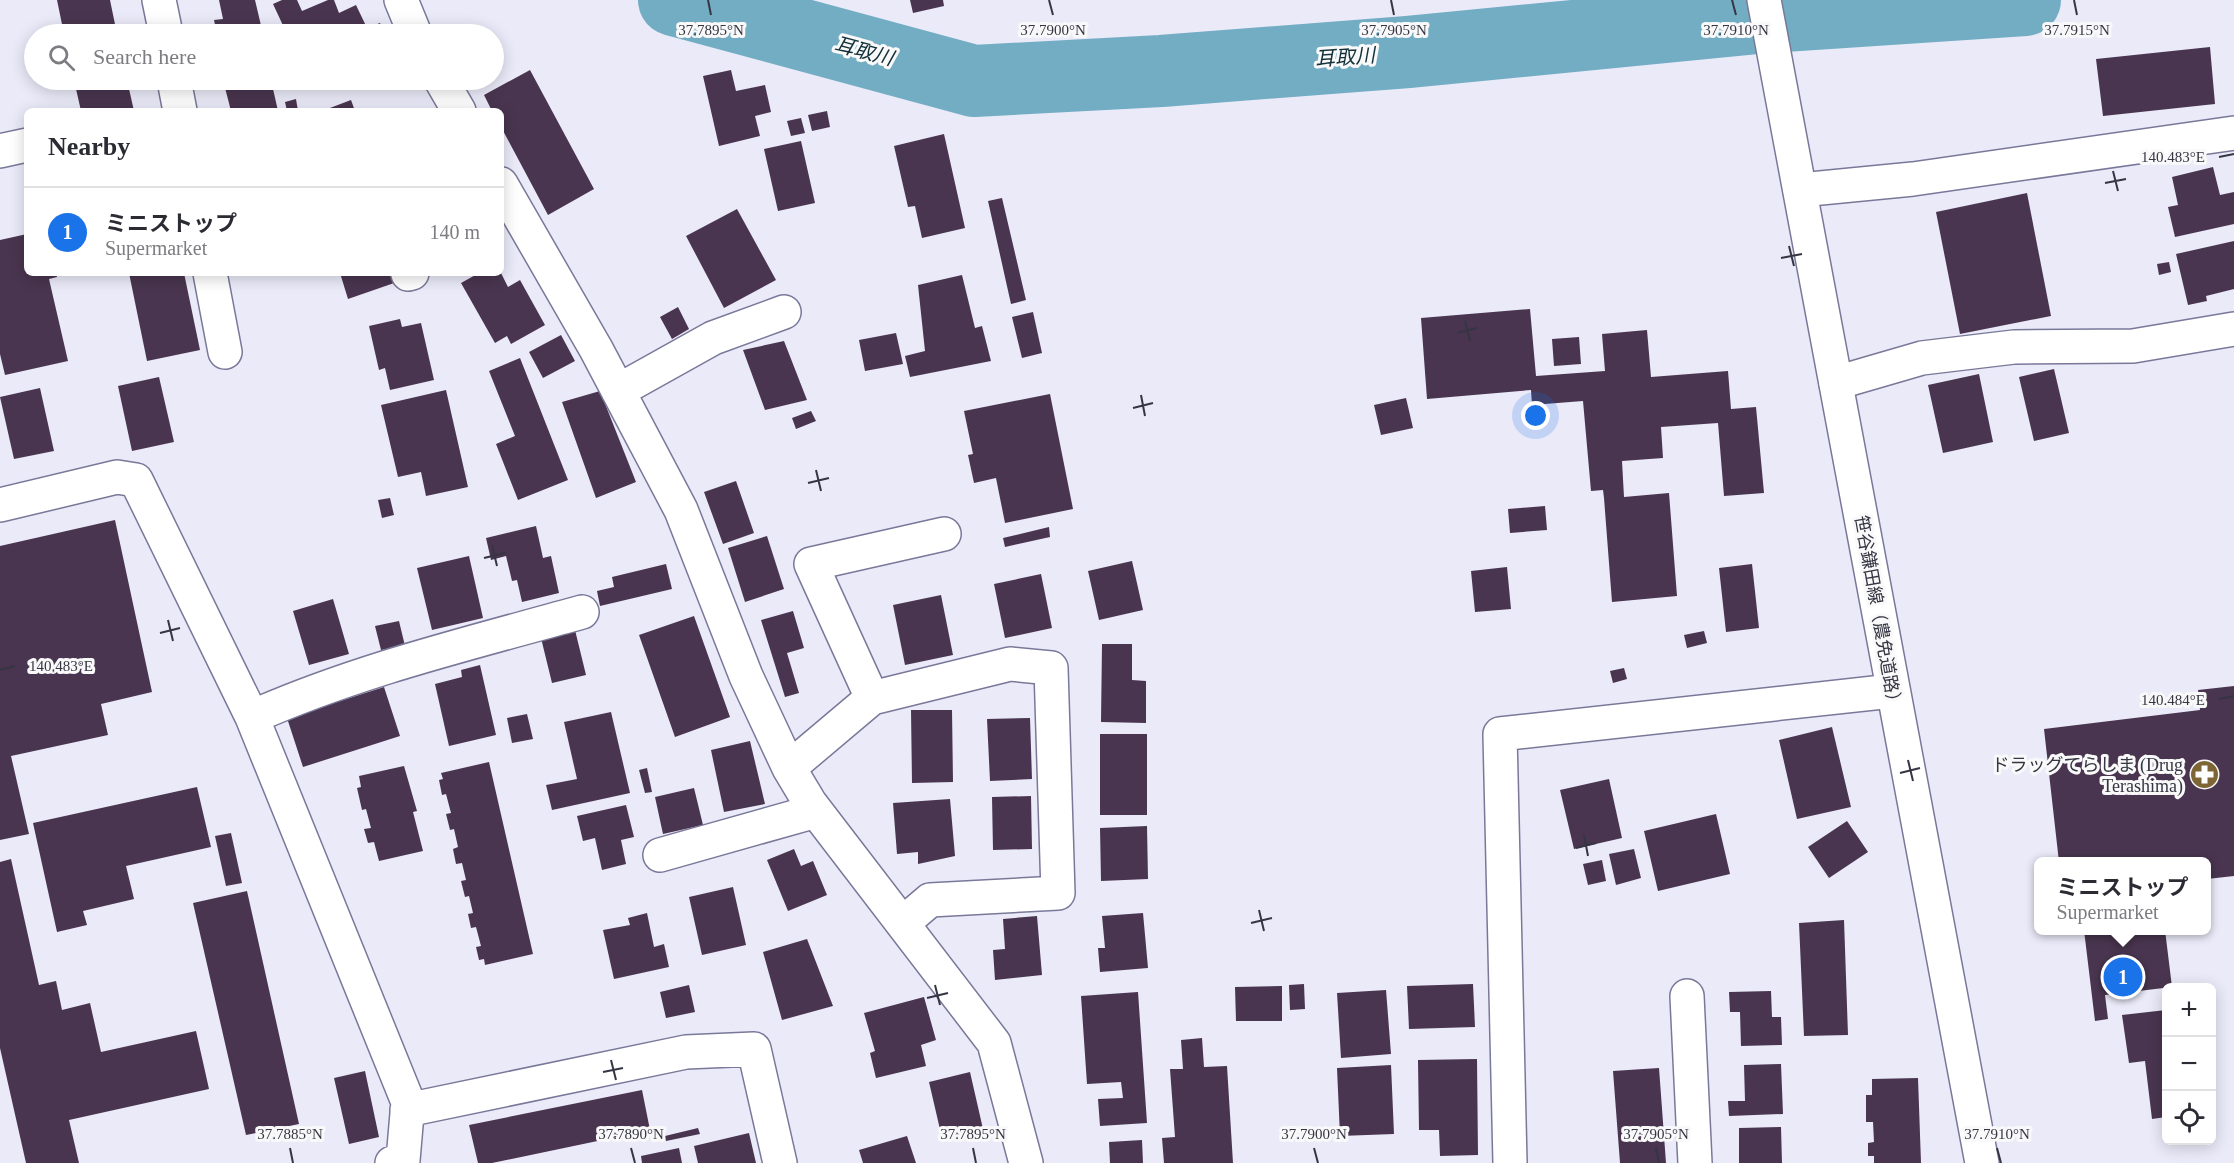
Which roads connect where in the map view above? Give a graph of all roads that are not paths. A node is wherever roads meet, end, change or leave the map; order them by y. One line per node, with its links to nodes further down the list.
1 (159, 0): 4 (street)
2 (401, 0): 5 (street)
3 (1764, 0): 13 (street, 笹谷鎌田線（農免道路）)
4 (164, 24)
5 (411, 24)
6 (176, 90): 8 (street)
7 (447, 90): 9 (street)
8 (179, 108)
9 (457, 108)
10 (2234, 133): 13 (street)
11 (24, 146): 12 (street)
12 (0, 151)
13 (1800, 189): 20 (street, 笹谷鎌田線（農免道路）)
14 (504, 196): 15 (street)
15 (512, 227): 21 (street)
16 (211, 276): 19 (street)
17 (784, 312): 21 (street)
18 (2234, 329): 20 (street)
19 (225, 352)
20 (1836, 383): 25 (street, 笹谷鎌田線（農免道路）)
21 (618, 391): 28 (street)
22 (0, 505): 27 (street)
23 (944, 534): 26 (street)
24 (582, 612): 27 (street)
25 (1892, 691): 37 (street); 39 (street, 笹谷鎌田線（農免道路）)
26 (872, 698): 28 (street); 31 (street)
27 (252, 717): 33 (street)
28 (789, 768): 29 (street)
29 (816, 811): 30 (street); 31 (street)
30 (660, 855)
31 (903, 923): 36 (street)
32 (1687, 996): 38 (street)
33 (407, 1110): 34 (street); 35 (street)
34 (392, 1163)
35 (780, 1163)
36 (1026, 1163)
37 (1510, 1163)
38 (1695, 1163)
39 (1982, 1163)

